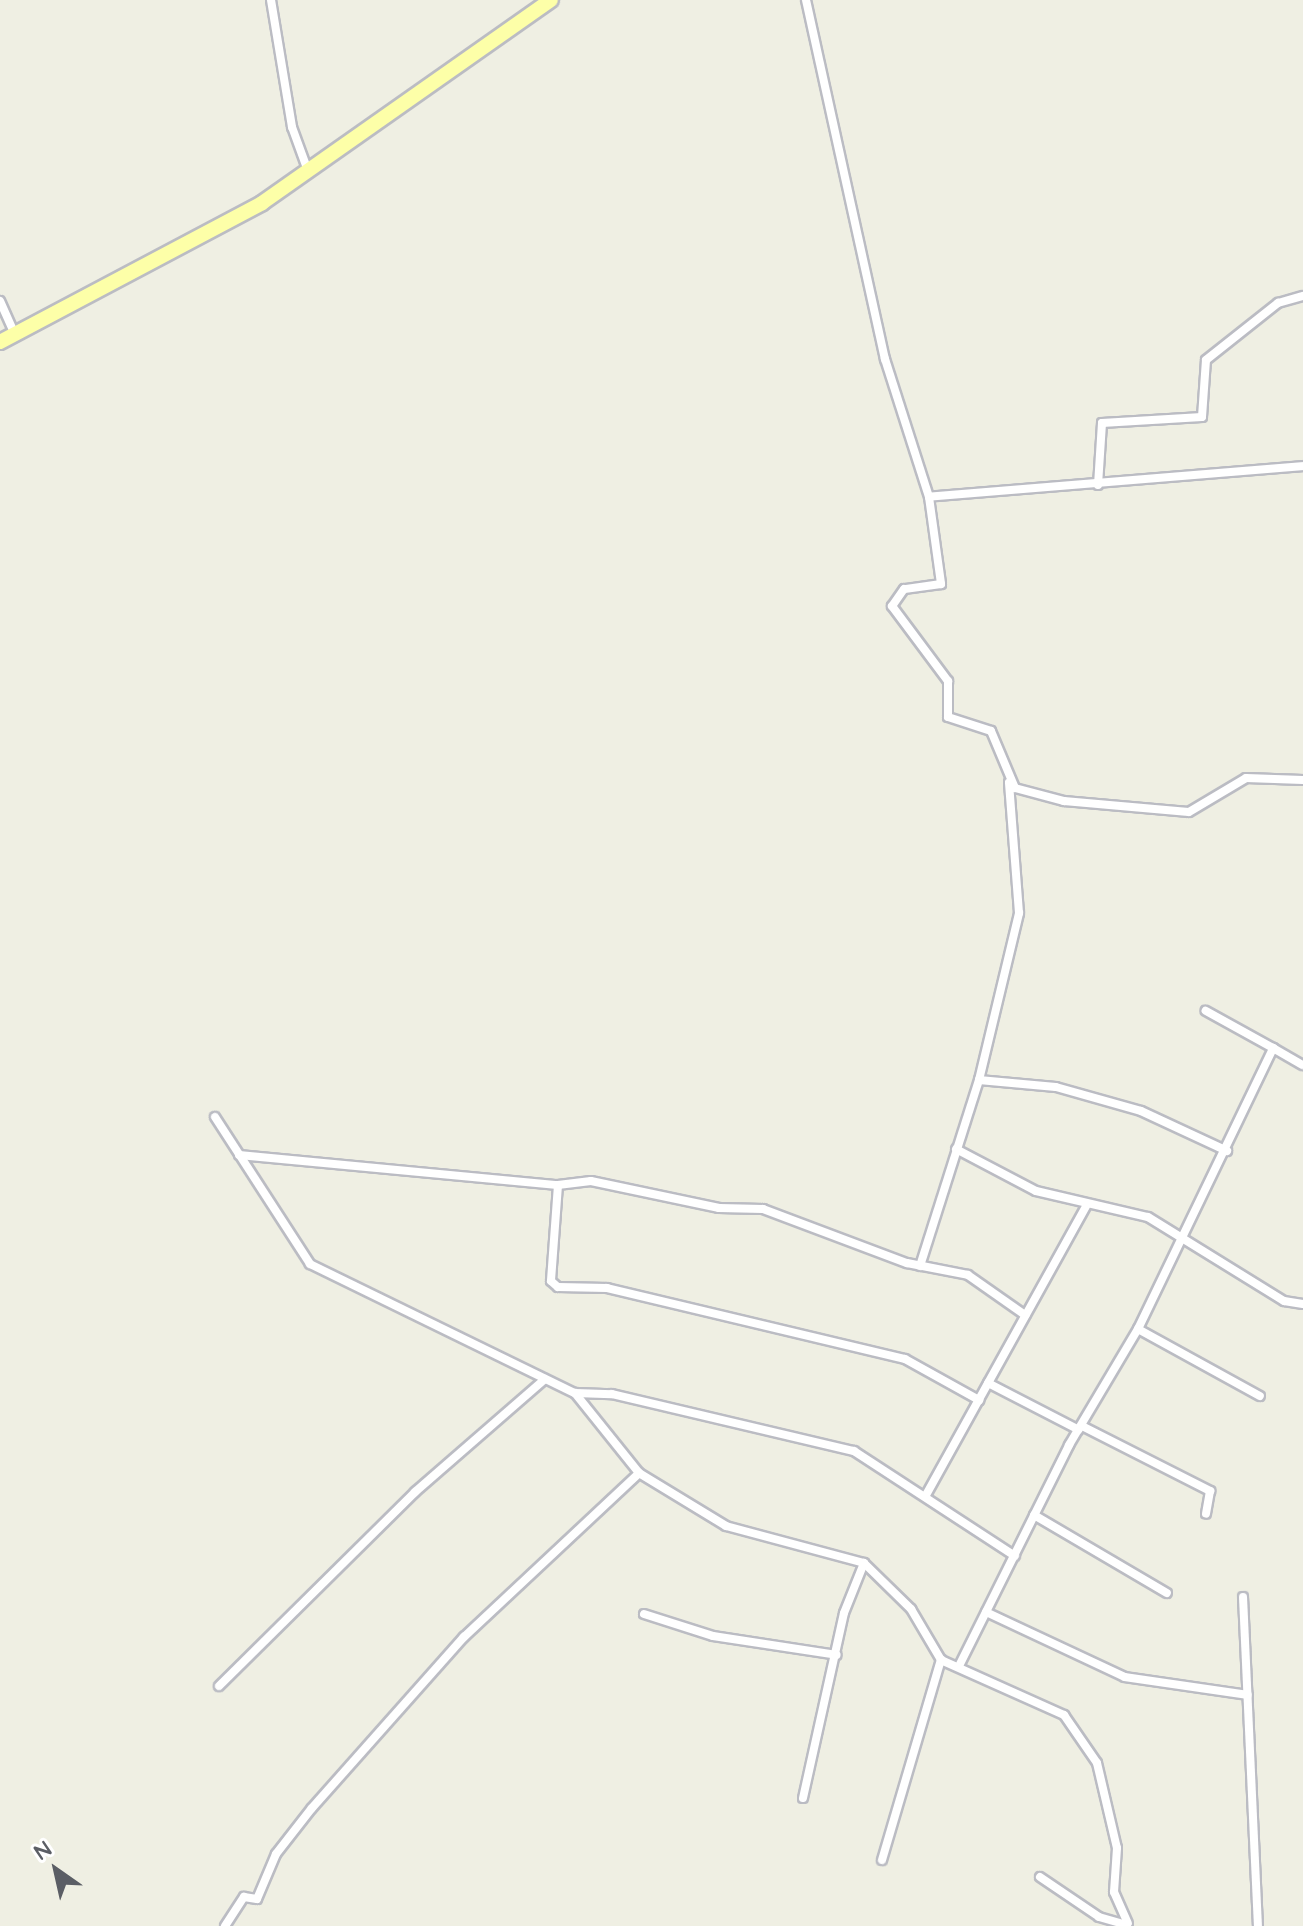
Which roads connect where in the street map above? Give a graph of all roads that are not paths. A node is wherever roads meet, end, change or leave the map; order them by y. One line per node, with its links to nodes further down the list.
1 (271, 0): 4 (street)
2 (551, 0): 4 (main road)
3 (806, 0): 11 (street)
4 (308, 171): 7 (main road)
5 (1303, 296): 10 (street)
6 (0, 301): 7 (street)
7 (15, 334): 8 (main road)
8 (0, 342)
9 (1303, 466): 10 (street)
10 (1098, 485): 11 (street)
11 (929, 497): 13 (street)
12 (1303, 780): 13 (street)
13 (1009, 782): 17 (street)
14 (1206, 1011): 15 (street)
15 (1273, 1048): 16 (street); 20 (street)
16 (1303, 1065)
17 (979, 1080): 19 (street); 20 (street)
18 (215, 1117): 21 (street)
19 (956, 1149): 23 (street); 25 (street)
20 (1227, 1151): 24 (street)
21 (239, 1155): 22 (street); 29 (street)
22 (558, 1185): 25 (street); 33 (street)
23 (1086, 1206): 24 (street); 27 (street)
24 (1181, 1241): 26 (street); 28 (street)
25 (920, 1266): 27 (street)
26 (1303, 1304)
27 (1025, 1315): 30 (street)
28 (1138, 1329): 32 (street); 34 (street)
29 (545, 1379): 31 (street); 48 (street)
30 (988, 1383): 33 (street); 34 (street)
31 (575, 1393): 35 (street); 36 (street)
32 (1260, 1396)
33 (979, 1400): 36 (street)
34 (1080, 1428): 37 (street); 38 (street)
35 (639, 1473): 40 (street); 54 (street)
36 (926, 1495): 39 (street)
37 (1206, 1514)
38 (1034, 1515): 39 (street); 41 (street)
39 (1015, 1556): 43 (street)
40 (864, 1563): 45 (street); 46 (street)
41 (1167, 1593)
42 (1243, 1597): 49 (street)
43 (986, 1612): 47 (street); 49 (street)
44 (644, 1614): 45 (street)
45 (837, 1655): 50 (street)
46 (941, 1660): 47 (street); 51 (street)
47 (960, 1664): 53 (street)
48 (219, 1686)
49 (1248, 1695): 55 (street)
50 (803, 1798)
51 (882, 1860)
52 (1040, 1877): 53 (street)
53 (1127, 1924)
54 (225, 1926)
55 (1258, 1926)

